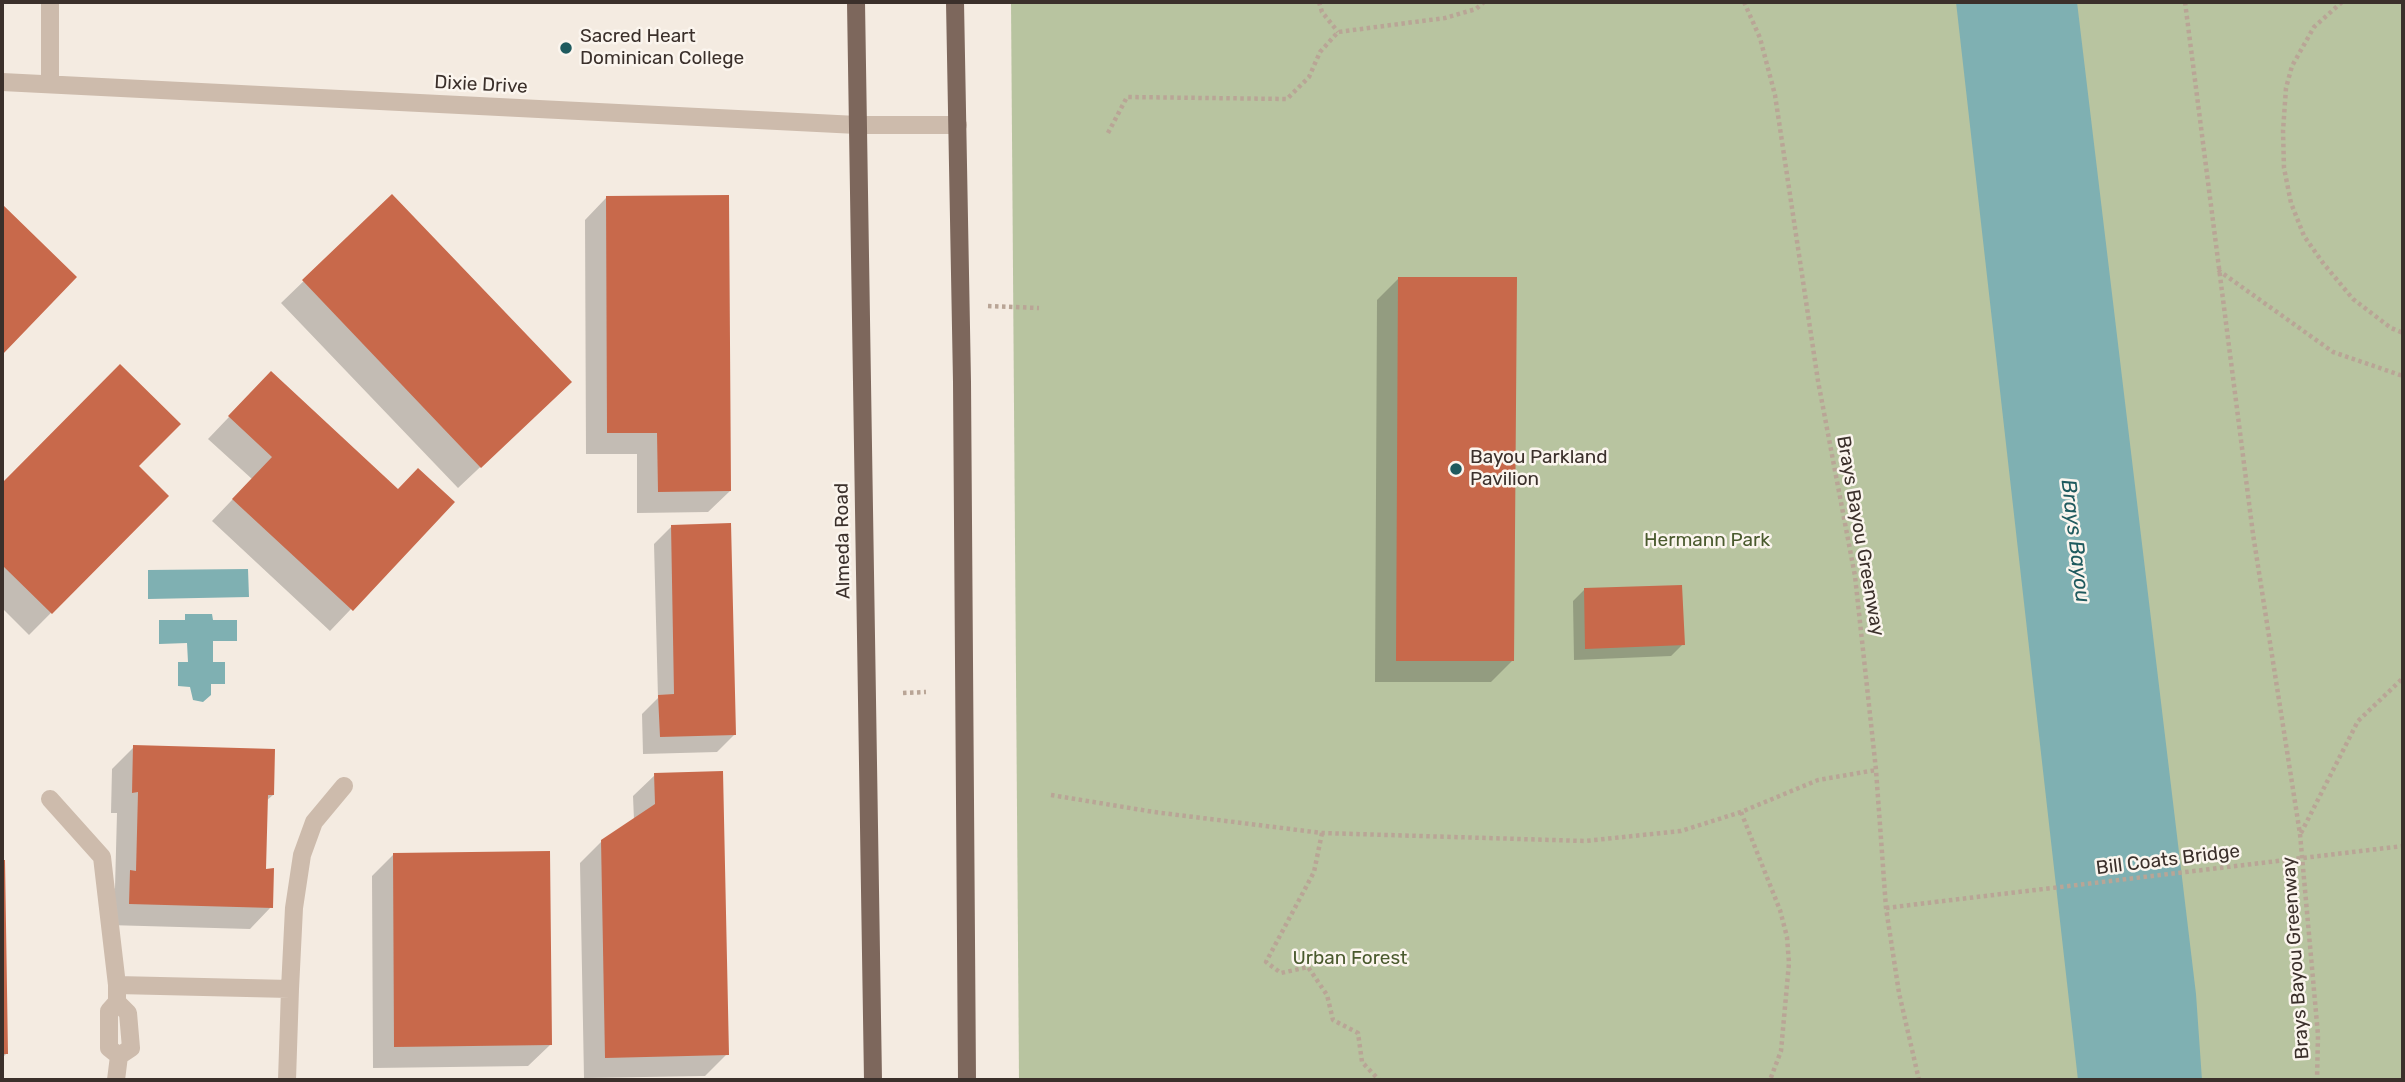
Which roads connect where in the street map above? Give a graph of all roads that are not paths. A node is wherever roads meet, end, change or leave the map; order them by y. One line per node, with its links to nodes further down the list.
1 (50, 2): 5 (street)
2 (856, 2): 6 (main road, Almeda Road)
3 (955, 2): 7 (main road)
4 (2, 82): 5 (street, Dixie Drive)
5 (50, 84): 6 (street, Dixie Drive)
6 (857, 125): 7 (street, Dixie Drive); 14 (main road, Almeda Road)
7 (958, 125): 15 (main road)
8 (344, 786): 10 (street)
9 (50, 799): 11 (street)
10 (290, 989): 11 (street); 13 (street)
11 (117, 994): 12 (street)
12 (116, 1080)
13 (287, 1080)
14 (873, 1080)
15 (967, 1080)

